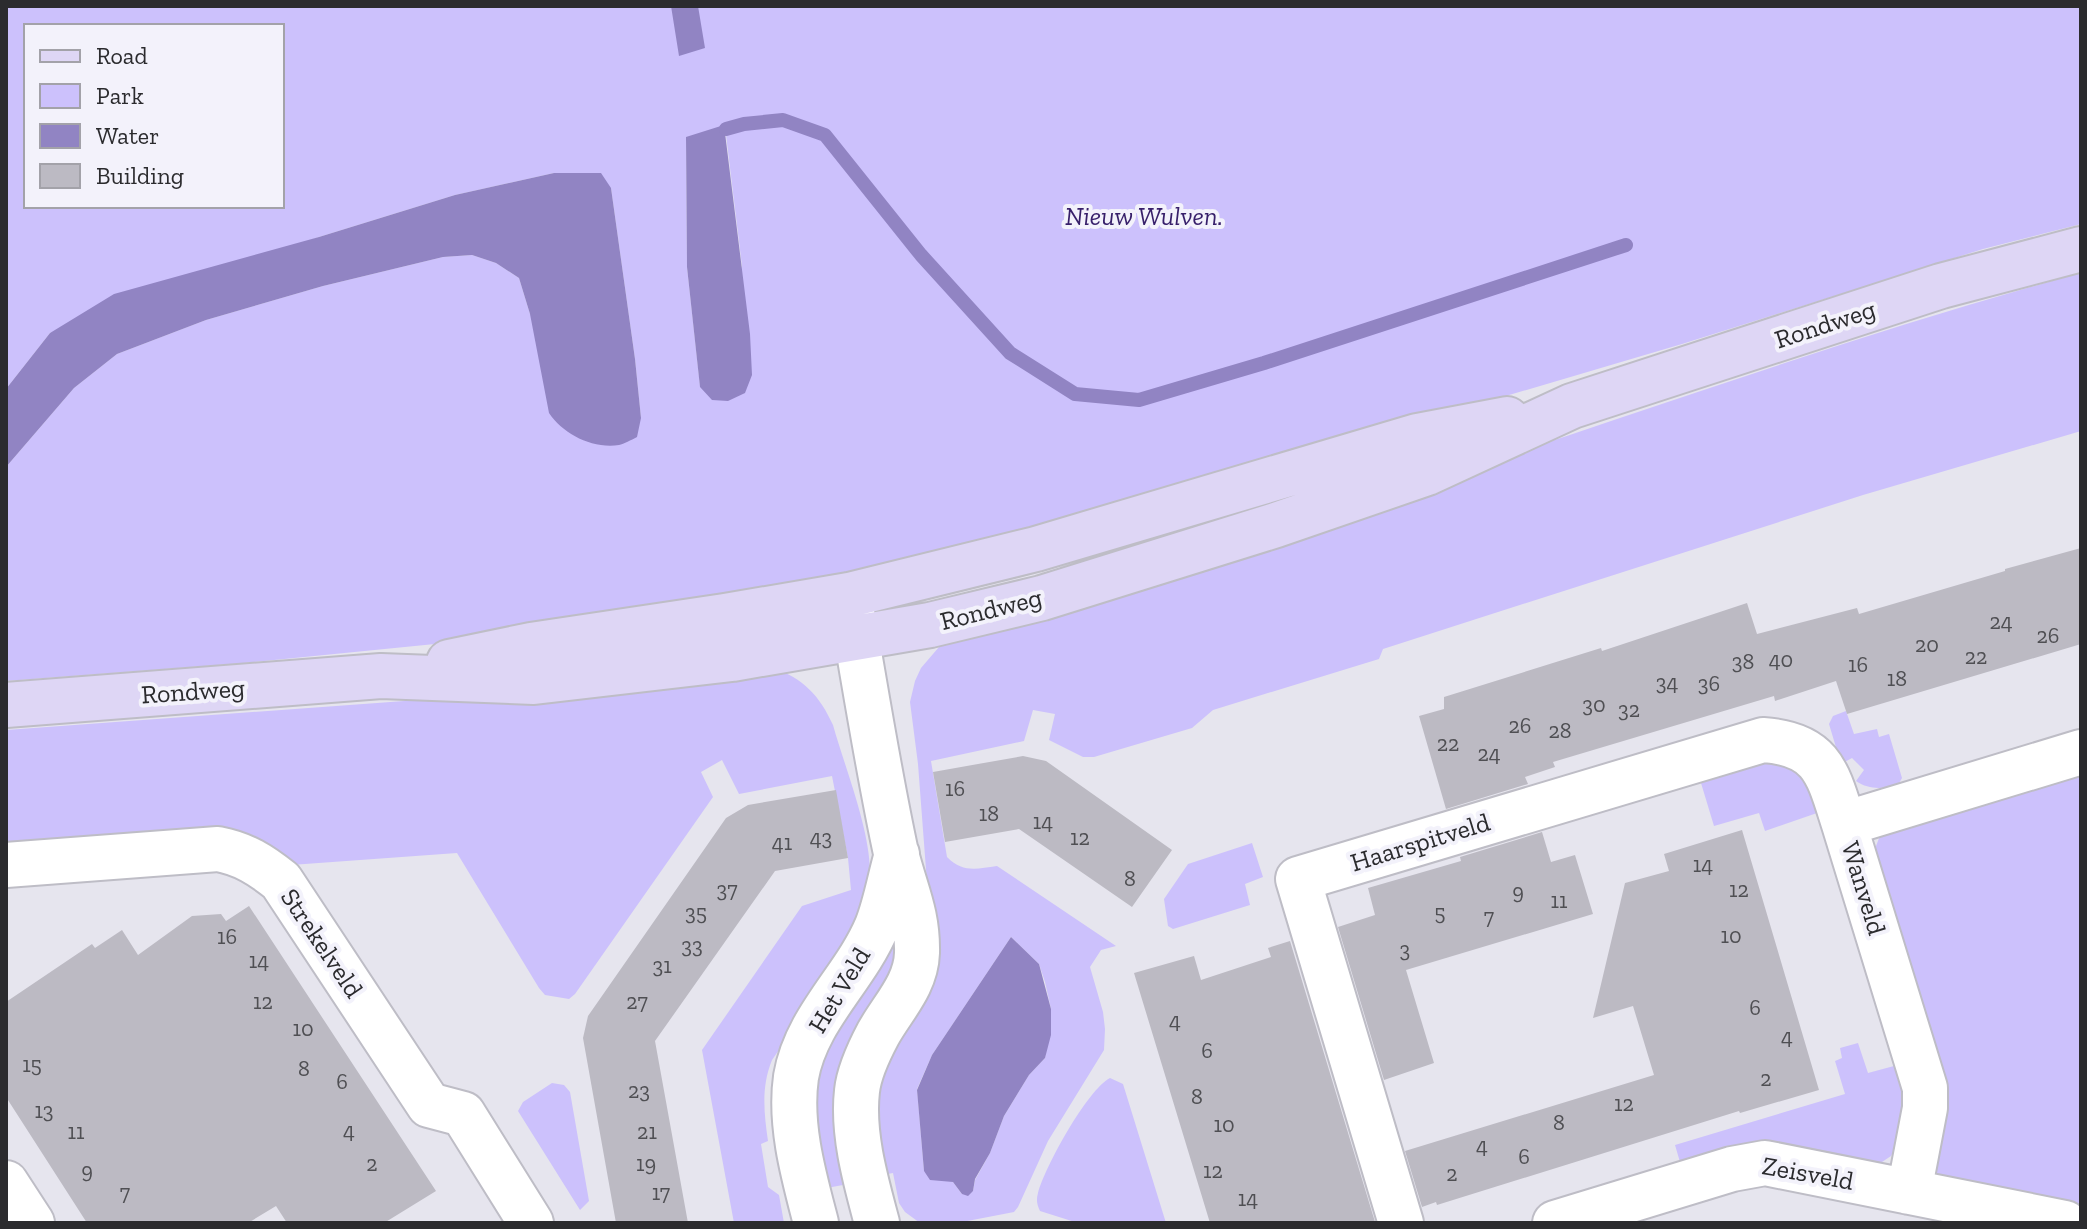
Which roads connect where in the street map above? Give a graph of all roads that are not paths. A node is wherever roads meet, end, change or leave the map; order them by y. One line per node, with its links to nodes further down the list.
1 (2081, 249): 2 (main road, Rondweg)
2 (1572, 406): 3 (main road, Rondweg); 4 (main road, Rondweg)
3 (849, 595): 4 (street, Het Veld); 5 (main road, Rondweg)
4 (857, 639): 5 (main road, Rondweg); 9 (street, Het Veld)
5 (381, 676): 6 (main road, Rondweg)
6 (6, 705)
7 (2081, 752): 8 (street, Wanveld)
8 (1844, 824): 12 (street, Wanveld); 17 (street, Haarspitveld)
9 (897, 854): 15 (street, Het Veld); 16 (street, Het Veld)
10 (6, 865): 14 (street, Strekelveld)
11 (6, 1183): 13 (street)
12 (1909, 1192): 18 (street, Zeisveld); 19 (street, Zeisveld)
13 (32, 1223)
14 (531, 1223)
15 (816, 1223)
16 (877, 1223)
17 (1401, 1223)
18 (1555, 1223)
19 (2065, 1223)

